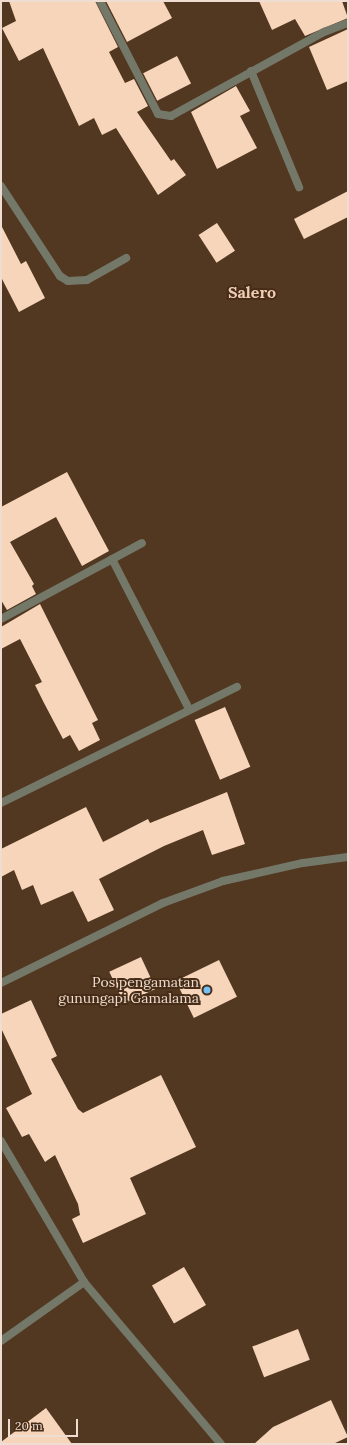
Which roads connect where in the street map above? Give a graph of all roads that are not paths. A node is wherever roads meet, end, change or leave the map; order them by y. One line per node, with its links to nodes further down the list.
1 (100, 1): 3 (street)
2 (348, 24): 3 (street)
3 (250, 71): 5 (street)
4 (1, 186): 6 (street)
5 (299, 187)
6 (126, 258)
7 (142, 543): 8 (street)
8 (112, 559): 9 (street); 11 (street)
9 (1, 619)
10 (237, 688): 11 (street)
11 (189, 709): 12 (street)
12 (1, 803)
13 (348, 857): 14 (street)
14 (1, 983)
15 (1, 1142): 16 (street)
16 (84, 1282): 17 (street); 18 (street)
17 (1, 1340)
18 (221, 1444)

